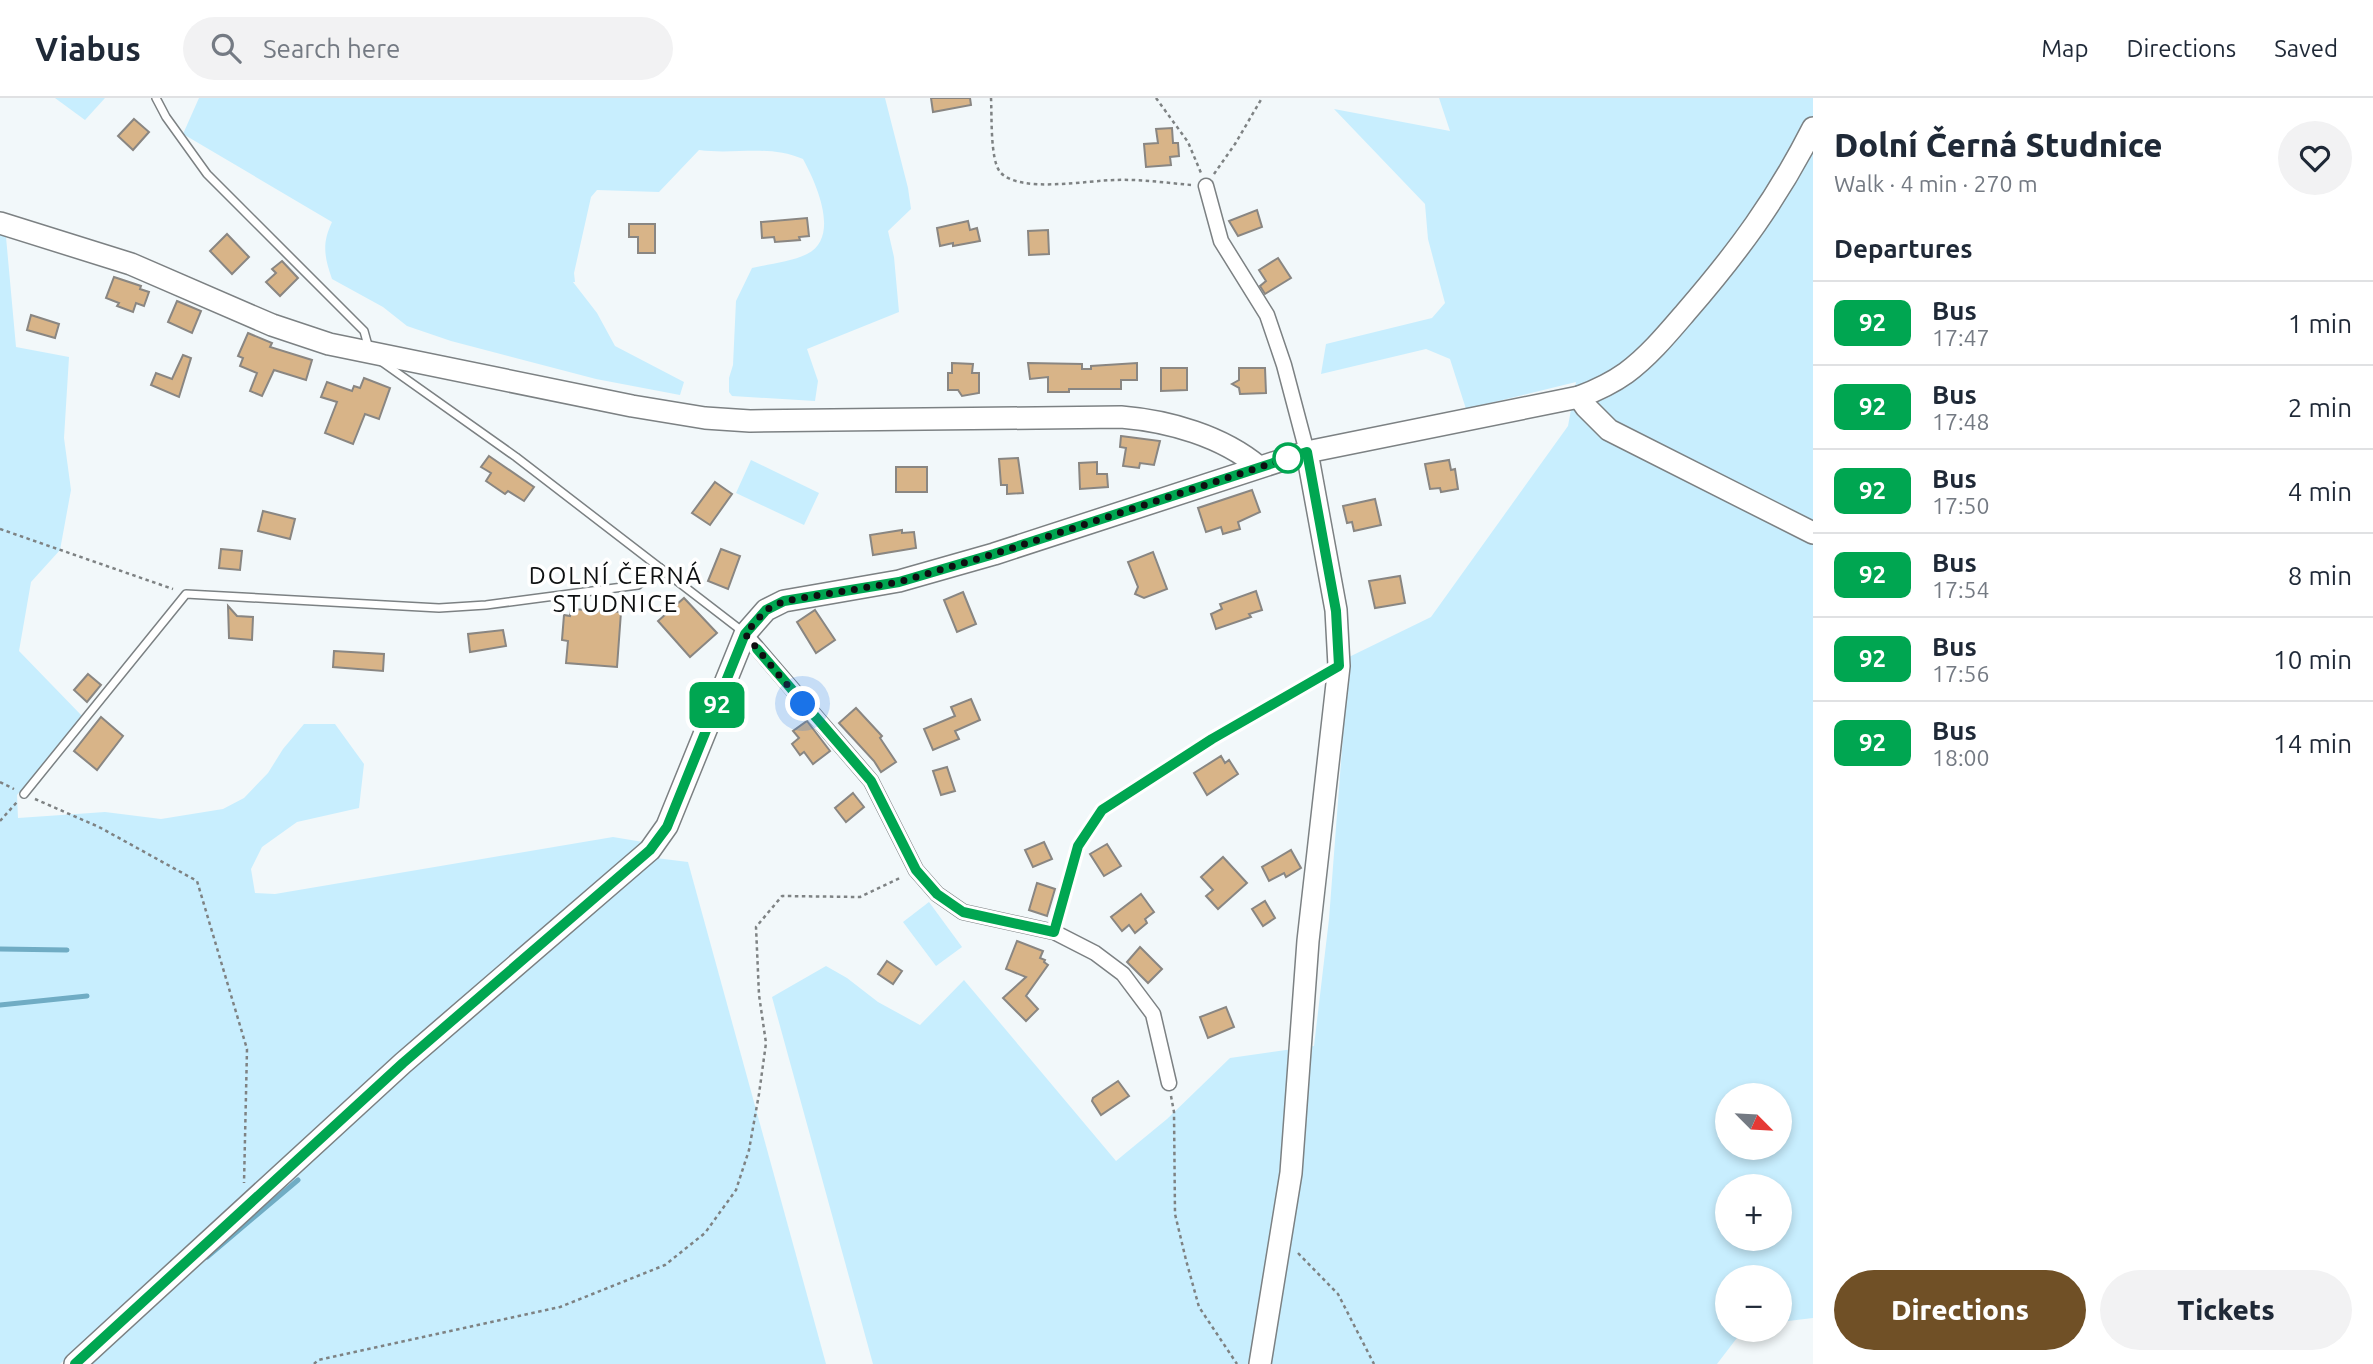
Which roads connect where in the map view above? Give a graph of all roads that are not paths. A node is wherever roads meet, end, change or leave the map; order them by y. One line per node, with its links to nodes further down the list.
1 (156, 98): 5 (lane)
2 (1813, 128): 6 (street)
3 (1206, 186): 7 (street)
4 (0, 223): 5 (street)
5 (371, 354): 8 (street); 10 (lane)
6 (1579, 397): 7 (street); 9 (street)
7 (1307, 452): 8 (street); 12 (street)
8 (1259, 467): 11 (street)
9 (1813, 533)
10 (660, 568): 11 (lane); 13 (lane)
11 (745, 634): 14 (street); 16 (street)
12 (1339, 666): 14 (lane); 17 (street)
13 (24, 794)
14 (1054, 932): 15 (street)
15 (1169, 1083)
16 (75, 1364)
17 (1260, 1364)

